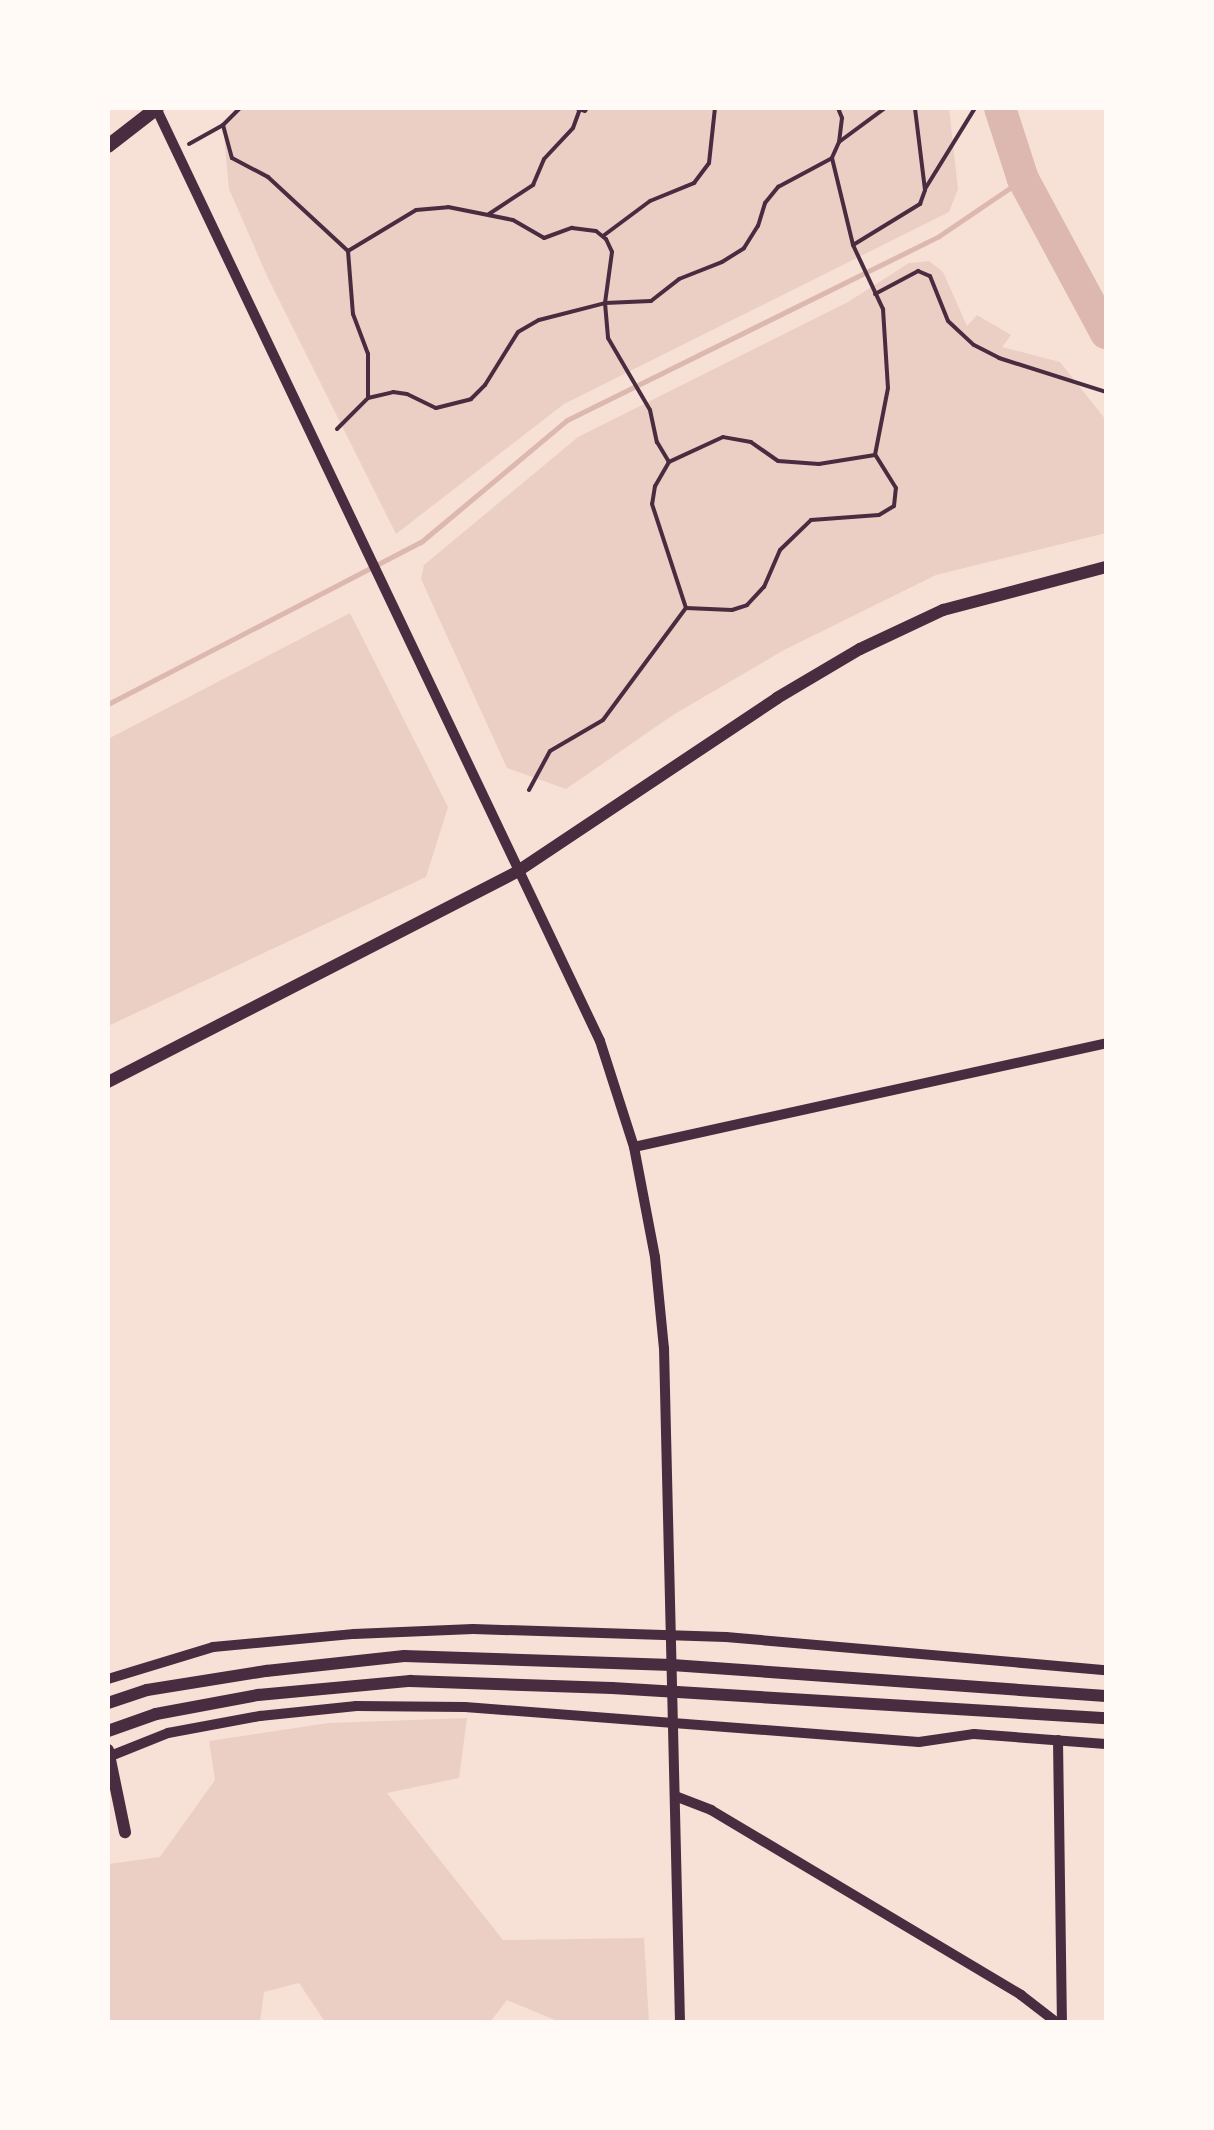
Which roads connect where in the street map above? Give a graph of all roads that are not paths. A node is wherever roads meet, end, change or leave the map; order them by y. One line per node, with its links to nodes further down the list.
1 (157, 108): 2 (main road); 4 (street)
2 (108, 146)
3 (1106, 568): 4 (street)
4 (518, 871): 6 (street); 7 (street)
5 (1106, 1043): 7 (street)
6 (108, 1082)
7 (634, 1147): 8 (street)
8 (671, 1636): 9 (street); 10 (street); 11 (street)
9 (672, 1665): 12 (street); 13 (street); 14 (street)
10 (1106, 1670)
11 (108, 1679)
12 (673, 1692): 15 (street); 16 (street); 17 (street)
13 (1106, 1696)
14 (108, 1703)
15 (1106, 1718)
16 (674, 1724): 18 (street); 20 (street); 21 (street)
17 (108, 1731)
18 (1058, 1740): 19 (street); 24 (street)
19 (1106, 1744)
20 (108, 1754): 22 (street)
21 (675, 1796): 23 (street); 24 (street)
22 (124, 1832)
23 (680, 2022)
24 (1059, 2022)

